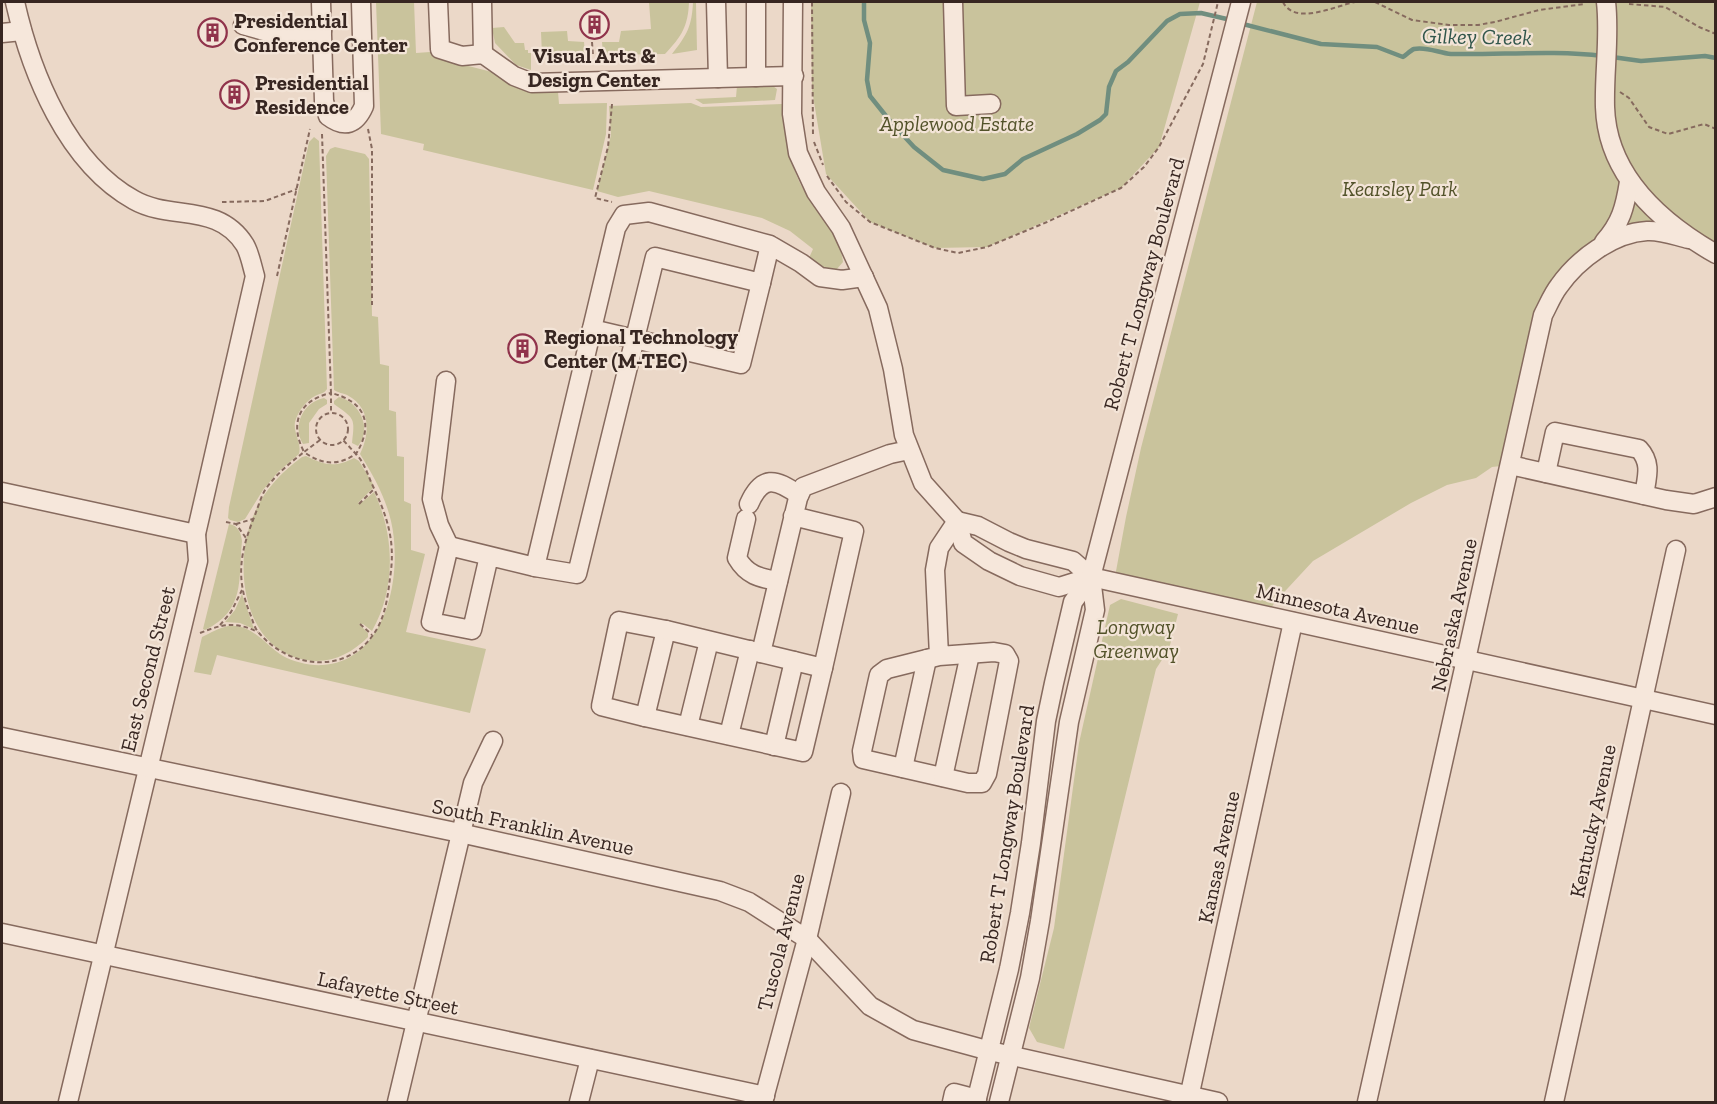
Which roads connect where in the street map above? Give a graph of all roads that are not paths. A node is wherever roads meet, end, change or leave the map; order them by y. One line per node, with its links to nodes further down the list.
1 (15, 2): 13 (street)
2 (321, 2): 14 (street)
3 (362, 2): 14 (street)
4 (438, 2): 16 (street)
5 (482, 2): 16 (street)
6 (717, 2): 19 (street)
7 (756, 2): 18 (street)
8 (793, 2): 17 (street)
9 (953, 2): 20 (street)
10 (1606, 2): 21 (street)
11 (1237, 15): 45 (street, Robert T Longway Boulevard)
12 (243, 25): 14 (street)
13 (22, 31): 15 (street); 40 (street, East Second Street)
14 (322, 31)
15 (2, 33)
16 (483, 54): 19 (street)
17 (794, 76): 18 (street); 26 (street)
18 (756, 77): 19 (street)
19 (718, 78)
20 (992, 104)
21 (1629, 182): 22 (street); 24 (street)
22 (1689, 239): 24 (street, Nebraska Avenue); 25 (street)
23 (770, 245): 26 (street); 27 (street); 28 (street)
24 (1599, 248): 32 (street, Nebraska Avenue)
25 (1716, 254)
26 (864, 277): 31 (street)
27 (761, 283): 29 (street); 29 (street)
28 (592, 329): 29 (street); 44 (street)
29 (635, 339): 44 (street)
30 (446, 381): 41 (street)
31 (909, 450): 35 (street); 39 (street)
32 (1510, 465): 33 (street); 54 (street, Nebraska Avenue)
33 (1546, 473): 36 (street); 36 (street)
34 (2, 492): 40 (street)
35 (799, 495): 38 (street); 46 (street)
36 (1644, 495): 37 (street)
37 (1712, 503)
38 (793, 516): 46 (street); 55 (street)
39 (957, 521): 45 (street); 45 (street); 52 (street)
40 (196, 534): 65 (street, East Second Street)
41 (449, 546): 43 (street); 43 (street)
42 (1676, 550): 56 (street, Kentucky Avenue)
43 (489, 556): 44 (street)
44 (535, 567)
45 (1091, 577): 47 (street, Minnesota Avenue); 73 (street, Robert T Longway Boulevard); 74 (street, Robert T Longway Boulevard)
46 (778, 581): 50 (street)
47 (1293, 622): 54 (street, Minnesota Avenue); 77 (street, Kansas Avenue)
48 (666, 630): 49 (street); 58 (street); 58 (street)
49 (709, 641): 50 (street); 59 (street)
50 (756, 651): 53 (street); 60 (street)
51 (970, 654): 52 (street); 66 (street); 66 (street)
52 (933, 658): 64 (street); 64 (street)
53 (794, 661): 55 (street); 63 (street)
54 (1467, 661): 56 (street, Minnesota Avenue); 85 (street, Nebraska Avenue)
55 (823, 668): 63 (street)
56 (1643, 699): 57 (street, Minnesota Avenue); 86 (street, Kentucky Avenue)
57 (1716, 715)
58 (645, 717): 59 (street)
59 (688, 726): 60 (street)
60 (729, 735): 63 (street)
61 (2, 737): 65 (street, South Franklin Avenue)
62 (493, 741): 68 (street)
63 (774, 746)
64 (903, 768): 66 (street)
65 (147, 769): 68 (street, South Franklin Avenue); 71 (street, East Second Street)
66 (943, 777)
67 (841, 793): 70 (street, Tuscola Avenue)
68 (460, 834): 70 (street, South Franklin Avenue); 72 (street)
69 (2, 933): 71 (street, Lafayette Street)
70 (807, 939): 73 (street, South Franklin Avenue); 76 (street, Tuscola Avenue)
71 (103, 955): 72 (street, Lafayette Street); 79 (street, East Second Street)
72 (417, 1022): 75 (street, Lafayette Street); 80 (street)
73 (990, 1052): 74 (street, South Franklin Avenue); 78 (street, Robert T Longway Boulevard)
74 (1011, 1055): 77 (street, South Franklin Avenue); 83 (street, Robert T Longway Boulevard)
75 (590, 1059): 76 (street, Lafayette Street); 81 (street)
76 (764, 1099)
77 (1189, 1099): 84 (street, South Franklin Avenue)
78 (976, 1101): 82 (street)
79 (68, 1102)
80 (397, 1102)
81 (579, 1102)
82 (952, 1102)
83 (999, 1102)
84 (1218, 1102)
85 (1367, 1102)
86 (1554, 1102)

